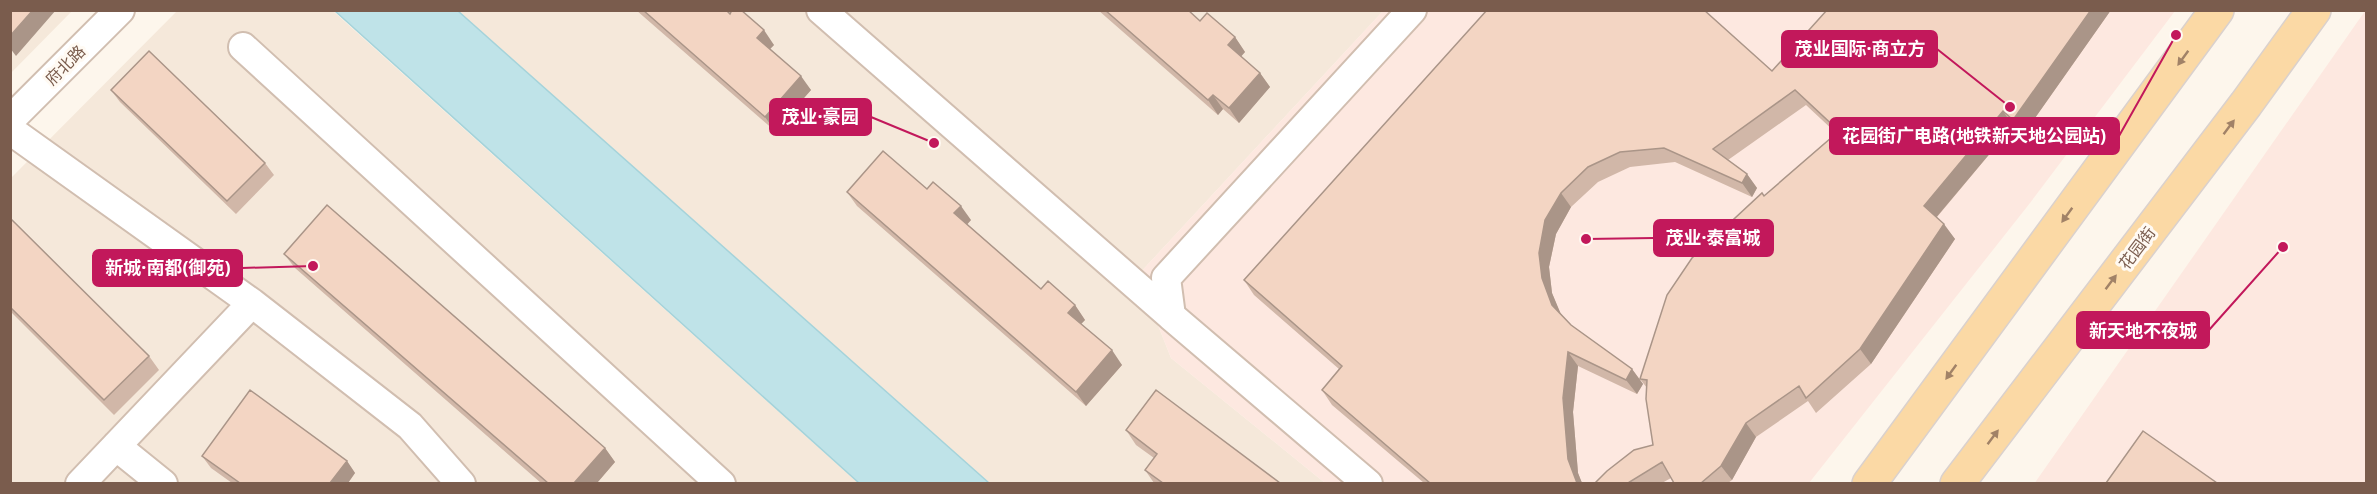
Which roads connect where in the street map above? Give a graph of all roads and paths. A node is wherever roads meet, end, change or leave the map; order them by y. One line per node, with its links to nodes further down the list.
1 (120, 10): 7 (street, 府北路)
2 (820, 10): 10 (street)
3 (1412, 10): 10 (street)
4 (2217, 10): 17 (main road, one-way to 17)
5 (2314, 10): 18 (main road, 花园街, one-way to 5)
6 (243, 47): 15 (street)
7 (10, 120)
8 (10, 130): 9 (street)
9 (252, 303): 11 (street); 14 (street)
10 (1171, 316): 16 (street)
11 (116, 446): 12 (street); 13 (street)
12 (80, 483)
13 (163, 483)
14 (461, 483)
15 (721, 483)
16 (1368, 483)
17 (1869, 483)
18 (1958, 483)

